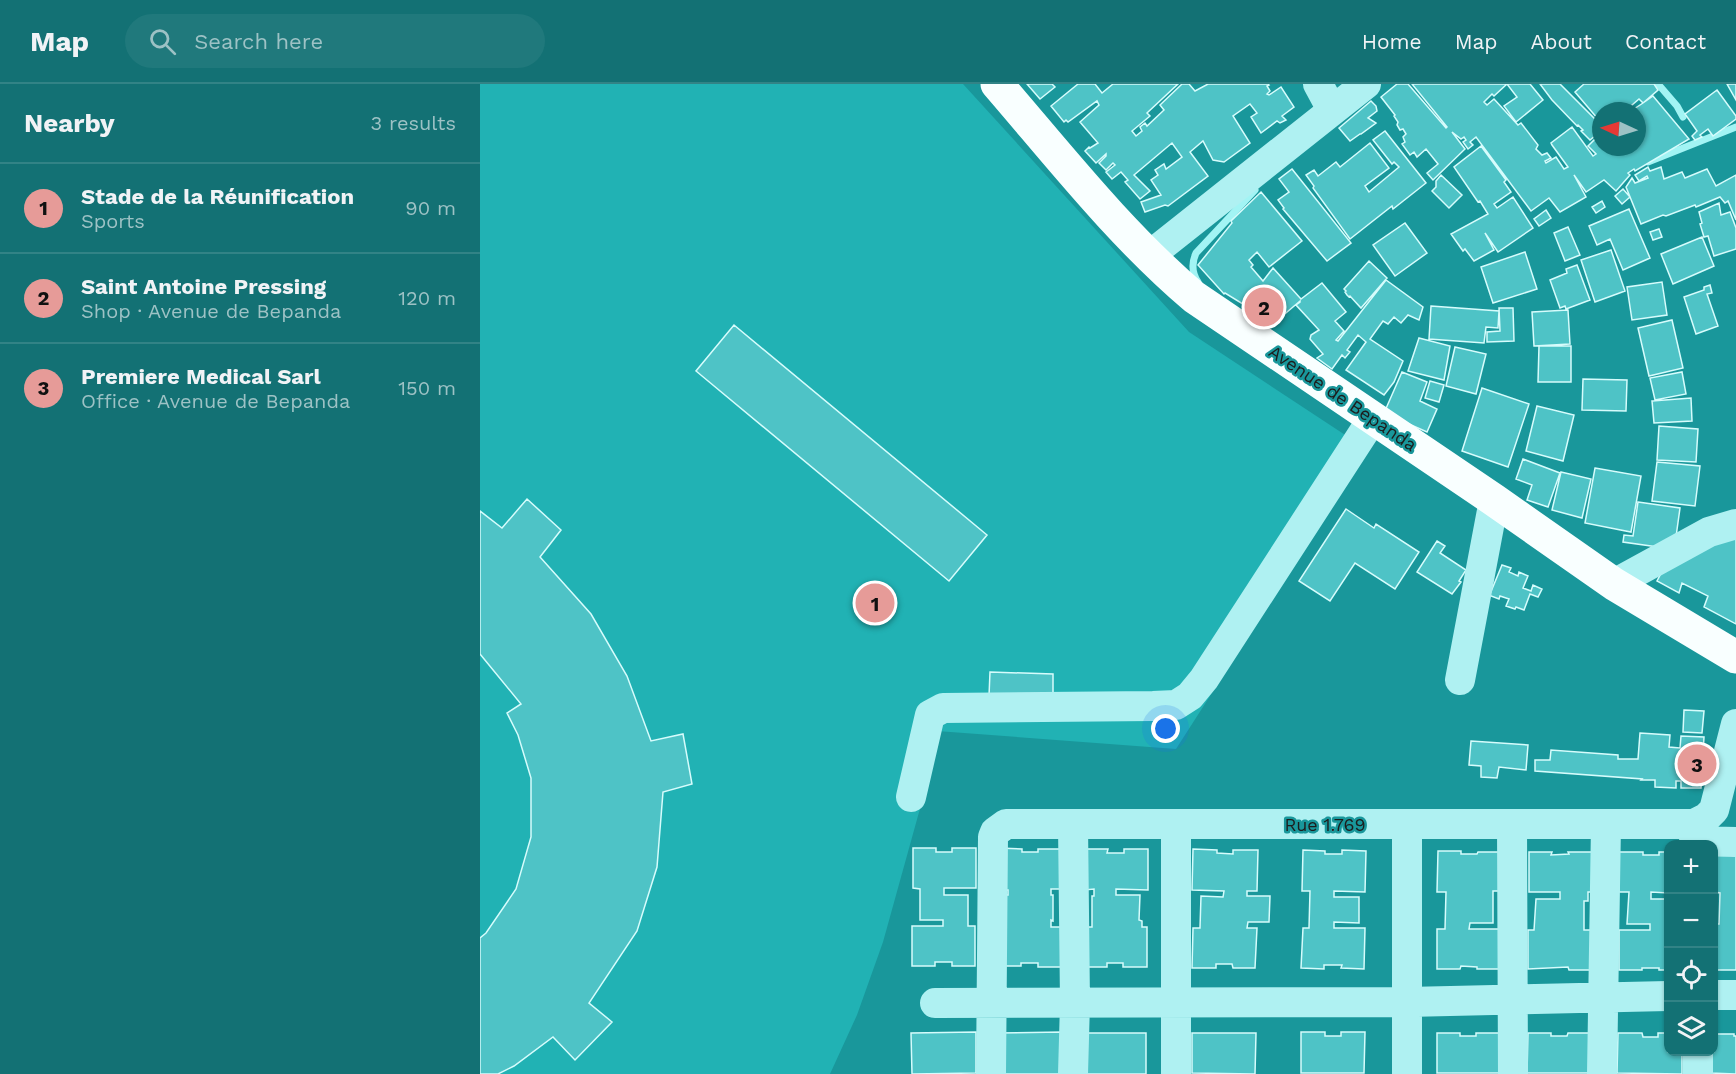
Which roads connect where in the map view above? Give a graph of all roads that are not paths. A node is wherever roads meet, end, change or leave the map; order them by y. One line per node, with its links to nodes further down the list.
1 (997, 84): 5 (main road, Avenue de Bepanda)
2 (1318, 84): 4 (street)
3 (1366, 84): 4 (street)
4 (1332, 110): 5 (street)
5 (1149, 256): 6 (main road, Avenue de Bepanda)
6 (1372, 418): 7 (main road, Avenue de Bepanda); 13 (street)
7 (1494, 500): 9 (main road, Avenue de Bepanda); 11 (street)
8 (1736, 524): 9 (street)
9 (1614, 584): 10 (main road, Avenue de Bepanda)
10 (1736, 657)
11 (1460, 680)
12 (1736, 724): 19 (street)
13 (911, 796)
14 (1073, 824): 15 (street, Rue 1.769); 28 (street, Rue 1.769); 29 (street)
15 (1176, 824): 16 (street, Rue 1.769); 30 (street)
16 (1407, 824): 17 (street, Rue 1.769); 26 (street)
17 (1512, 824): 18 (street, Rue 1.769); 25 (street)
18 (1606, 824): 19 (street, Rue 1.769); 24 (street)
19 (1694, 836): 20 (street, Rue 1.769)
20 (1736, 842)
21 (1718, 995): 22 (street)
22 (1736, 995)
23 (1664, 996): 24 (street)
24 (1604, 997): 25 (street); 37 (street)
25 (1512, 1000): 26 (street); 36 (street)
26 (1407, 1002): 30 (street); 35 (street)
27 (935, 1003): 28 (street)
28 (992, 1003): 29 (street); 32 (street)
29 (1075, 1003): 30 (street); 33 (street)
30 (1176, 1003): 34 (street)
31 (1698, 1056): 38 (street)
32 (991, 1074)
33 (1073, 1074)
34 (1176, 1074)
35 (1407, 1074)
36 (1513, 1074)
37 (1602, 1074)
38 (1698, 1074)

